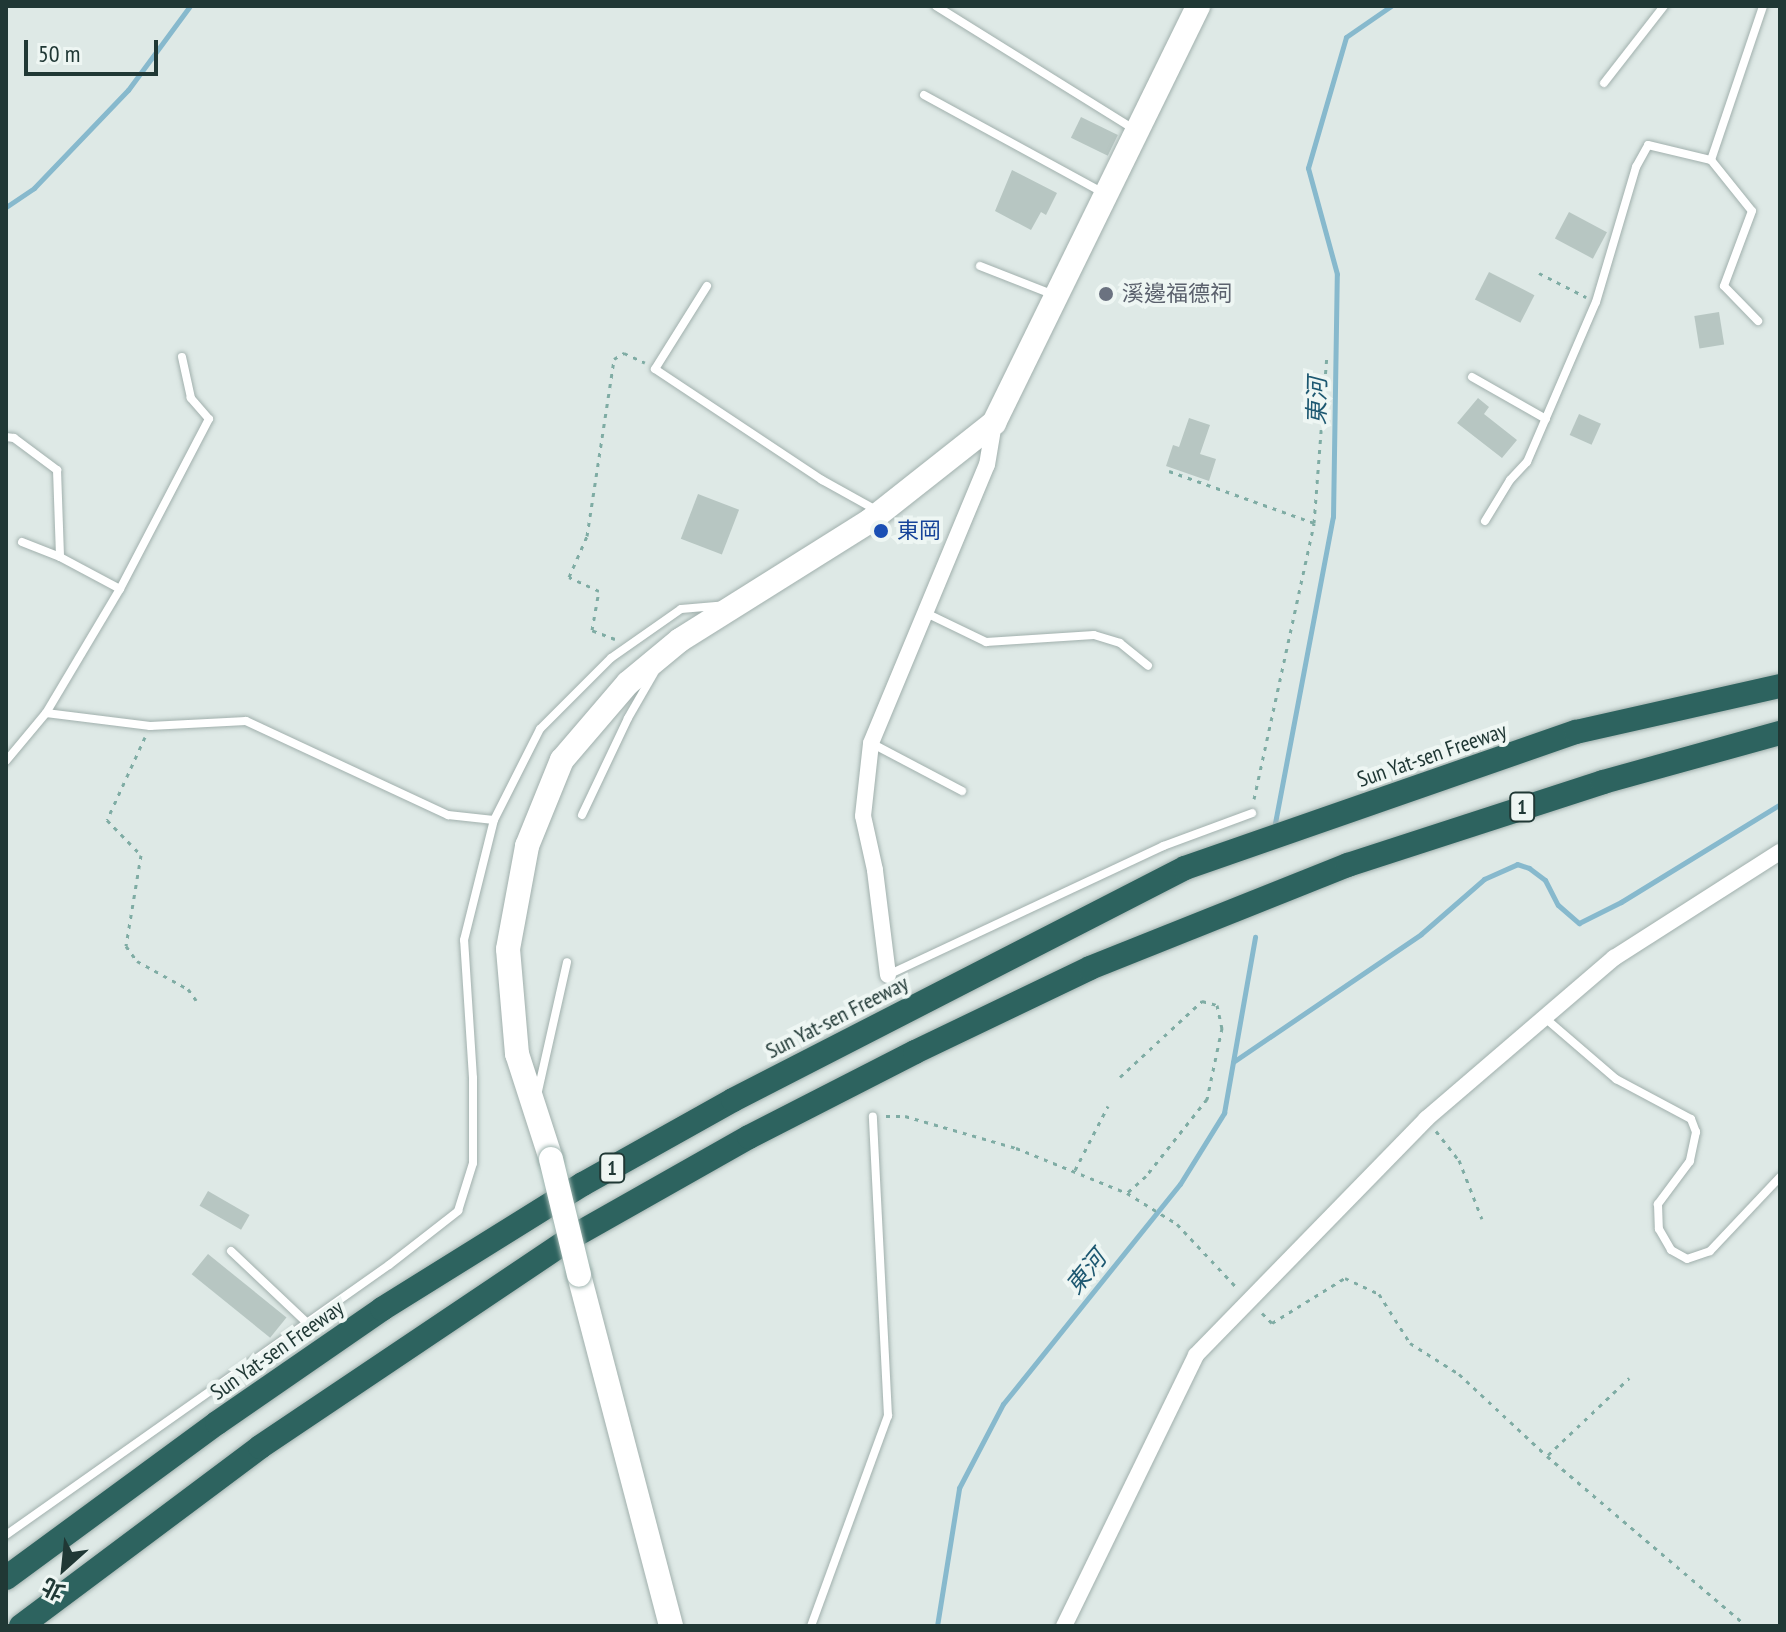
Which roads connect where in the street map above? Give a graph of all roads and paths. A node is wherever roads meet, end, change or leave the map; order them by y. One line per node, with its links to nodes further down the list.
1 (936, 6): 7 (lane)
2 (1198, 6): 7 (street)
3 (1664, 6): 5 (lane)
4 (1763, 6): 8 (lane)
5 (1604, 83)
6 (924, 95): 9 (lane)
7 (1137, 131): 9 (street)
8 (1711, 160): 14 (lane); 15 (lane)
9 (1106, 194): 13 (street)
10 (980, 266): 13 (lane)
11 (1539, 273): 14 (path)
12 (707, 286): 18 (lane)
13 (1056, 296): 21 (street)
14 (1596, 302): 20 (lane)
15 (1758, 321)
16 (1327, 354): 26 (path)
17 (182, 357): 29 (lane)
18 (655, 369): 24 (lane); 32 (path)
19 (1472, 377): 20 (lane)
20 (1546, 419): 25 (lane)
21 (994, 423): 24 (street); 31 (street)
22 (6, 437): 28 (lane)
23 (1169, 471): 26 (path)
24 (881, 513): 30 (street)
25 (1485, 521)
26 (1314, 523): 42 (path)
27 (22, 542): 28 (lane)
28 (60, 557): 29 (lane)
29 (120, 589): 36 (lane)
30 (735, 605): 32 (lane); 33 (street)
31 (925, 613): 34 (lane); 39 (street)
32 (630, 645): 44 (lane)
33 (666, 651): 43 (lane); 52 (street)
34 (1148, 666)
35 (1780, 686): 65 (highway, Sun Yat-sen Freeway / 1)
36 (46, 713): 37 (lane); 40 (lane)
37 (150, 726): 44 (lane); 48 (path)
38 (1780, 733): 66 (highway, 1)
39 (871, 743): 41 (lane); 47 (street)
40 (6, 761)
41 (962, 791)
42 (1252, 813): 47 (lane)
43 (582, 815)
44 (494, 820): 61 (lane)
45 (1780, 852): 49 (street)
46 (567, 962): 52 (lane)
47 (888, 975)
48 (196, 1000)
49 (1545, 1018): 54 (street); 56 (lane)
50 (1120, 1077): 57 (path)
51 (1108, 1106): 55 (path)
52 (535, 1108): 67 (street, bridge)
53 (873, 1116): 55 (path); 68 (lane)
54 (1426, 1119): 58 (path); 60 (street)
55 (1075, 1172): 57 (path)
56 (1780, 1177)
57 (1127, 1193): 60 (path)
58 (1482, 1219)
59 (231, 1251): 61 (lane)
60 (1249, 1301): 63 (path); 69 (street)
61 (306, 1322): 64 (lane)
62 (1629, 1378): 63 (path)
63 (1547, 1456): 70 (path)
64 (6, 1535)
65 (6, 1578)
66 (21, 1626)
67 (671, 1626)
68 (811, 1626)
69 (1064, 1626)
70 (1747, 1626)

